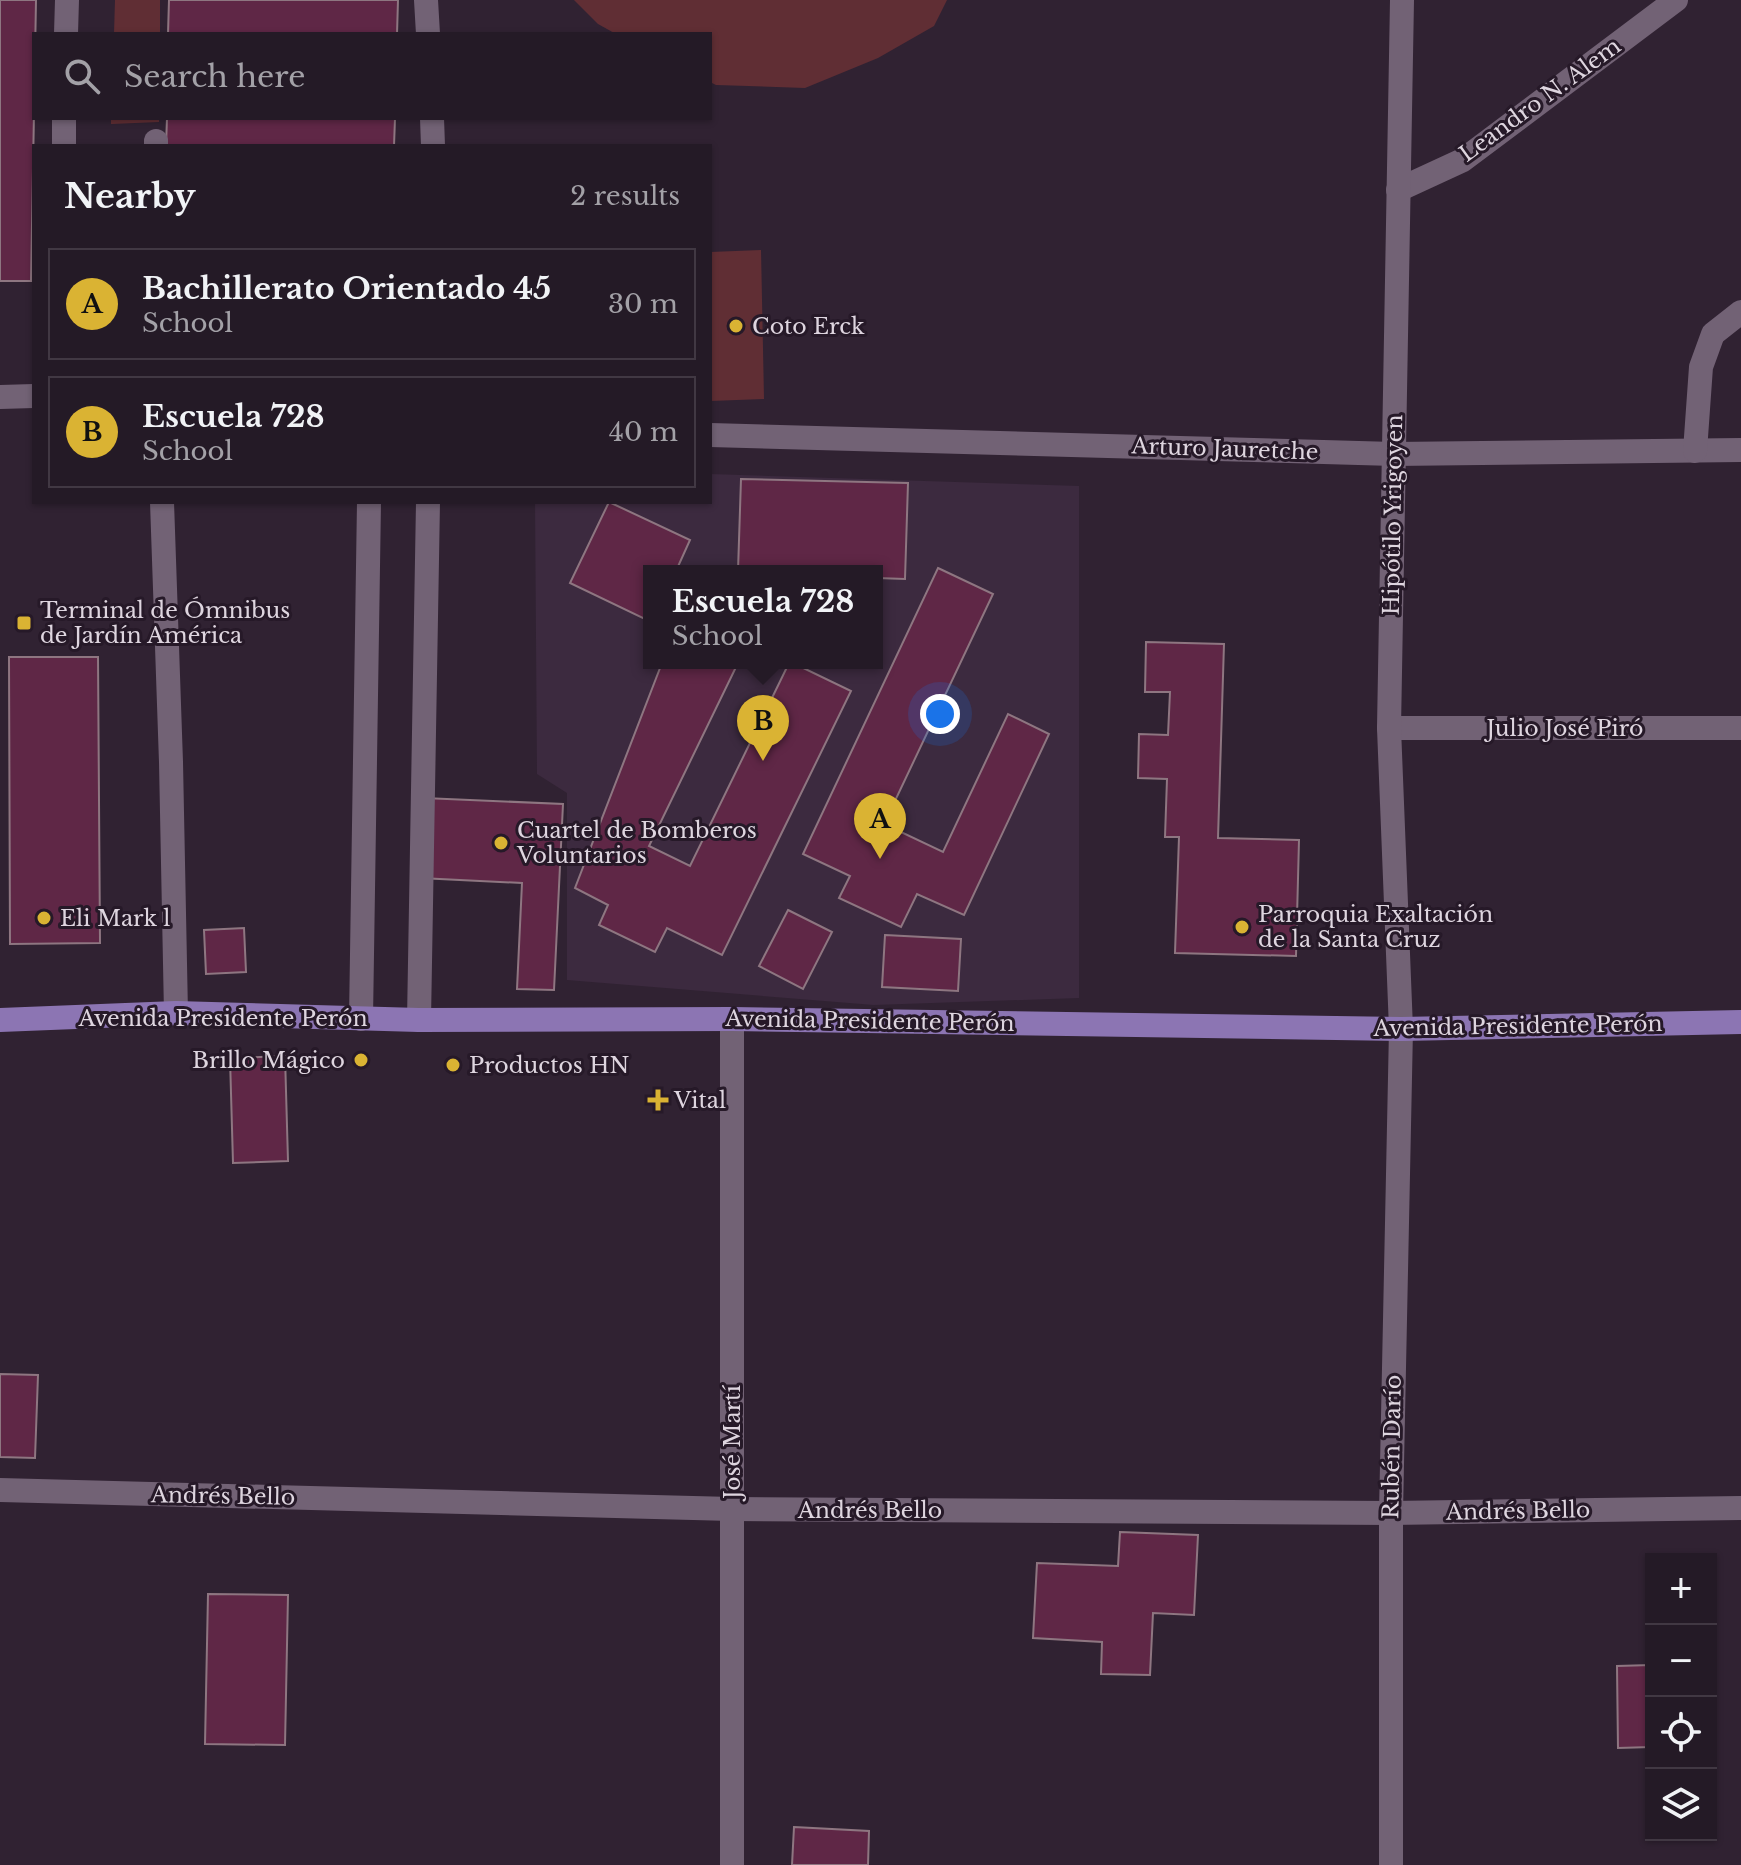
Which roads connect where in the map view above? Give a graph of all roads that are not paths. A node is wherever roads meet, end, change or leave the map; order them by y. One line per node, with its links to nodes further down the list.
1 (67, 0): 5 (street)
2 (426, 0): 6 (street)
3 (1402, 0): 11 (street, Hipótilo Yrigoyen)
4 (1676, 0): 11 (street, Leandro N. Alem)
5 (66, 32)
6 (428, 32)
7 (64, 120): 9 (street)
8 (432, 120): 10 (street)
9 (64, 144)
10 (433, 144)
11 (1398, 190): 18 (street, Hipótilo Yrigoyen)
12 (1741, 312): 17 (street)
13 (32, 396): 14 (street)
14 (0, 397)
15 (712, 435): 18 (street, Arturo Jauretche)
16 (1741, 450): 17 (street, Arturo Jauretche)
17 (1695, 451): 18 (street, Arturo Jauretche)
18 (1394, 454): 22 (street, Hipótilo Yrigoyen)
19 (162, 504): 24 (street)
20 (369, 504): 25 (street)
21 (428, 504): 28 (street)
22 (1389, 728): 23 (street, Julio José Piró); 30 (street, Hipótilo Yrigoyen)
23 (1741, 728)
24 (176, 1013): 25 (main road, Avenida Presidente Perón); 27 (main road, Avenida Presidente Perón)
25 (361, 1019): 28 (main road, Avenida Presidente Perón)
26 (732, 1019): 28 (main road, Avenida Presidente Perón); 30 (main road, Avenida Presidente Perón); 33 (street, José Martí)
27 (0, 1020)
28 (419, 1020)
29 (1741, 1022): 30 (main road, Avenida Presidente Perón)
30 (1401, 1029): 34 (street, Rubén Darío)
31 (0, 1490): 33 (street, Andrés Bello)
32 (1741, 1508): 34 (street, Andrés Bello)
33 (732, 1509): 34 (street, Andrés Bello); 35 (street, José Martí)
34 (1391, 1513): 36 (street, Rubén Darío)
35 (732, 1865)
36 (1391, 1865)

